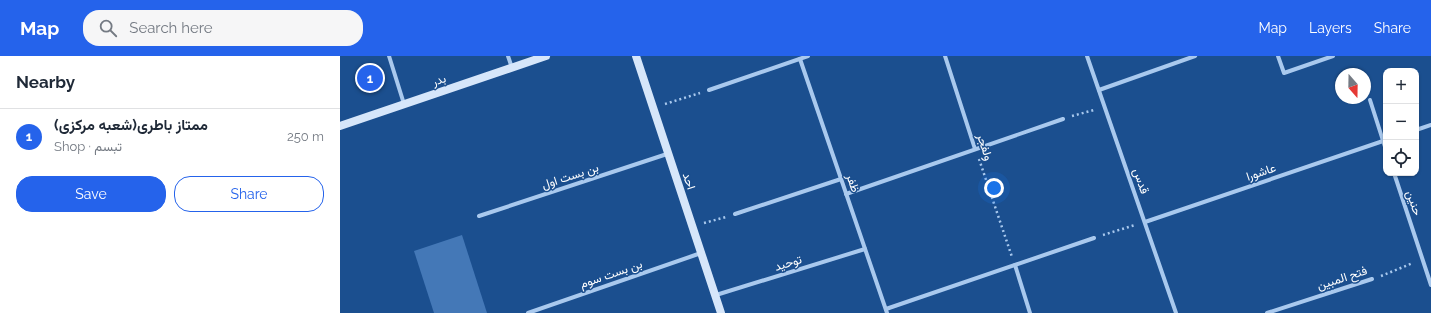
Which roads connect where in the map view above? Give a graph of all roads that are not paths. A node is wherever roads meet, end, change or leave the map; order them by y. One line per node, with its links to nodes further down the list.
1 (389, 56): 16 (street)
2 (508, 56): 12 (street)
3 (546, 56): 12 (street, بدر)
4 (636, 56): 24 (street, احد)
5 (808, 56): 11 (street)
6 (945, 56): 23 (street, ولفجر)
7 (1086, 56): 14 (street, قدس)
8 (1195, 56): 14 (street)
9 (1278, 56): 10 (street)
10 (1333, 56)
11 (800, 58): 13 (street); 26 (street, ظفر)
12 (512, 68): 16 (street, بدر)
13 (709, 90)
14 (1099, 90): 30 (street, قدس)
15 (1371, 103): 21 (street)
16 (404, 104): 19 (street, بدر)
17 (1063, 119): 23 (street)
18 (1431, 125): 20 (street)
19 (340, 126)
20 (1419, 129)
21 (1384, 140)
22 (1383, 141): 30 (street, عاشورا)
23 (975, 149): 27 (street)
24 (667, 154): 29 (street, بن بست اول); 33 (street, احد)
25 (1395, 176): 36 (street, حنین)
26 (841, 178): 27 (street, ظفر); 28 (street)
27 (846, 194): 32 (street, ظفر)
28 (735, 214)
29 (479, 216)
30 (1145, 222): 42 (street, قدس)
31 (1094, 238): 34 (street)
32 (866, 249): 37 (street, توحید); 38 (street, ظفر)
33 (701, 253): 37 (street, احد); 39 (street, بن بست سوم)
34 (1015, 265): 38 (street); 41 (street)
35 (1372, 279): 43 (street, فتح المبین)
36 (1431, 285)
37 (716, 295): 40 (street, احد)
38 (887, 311)
39 (528, 313)
40 (721, 313)
41 (1030, 313)
42 (1176, 313)
43 (1267, 313)

